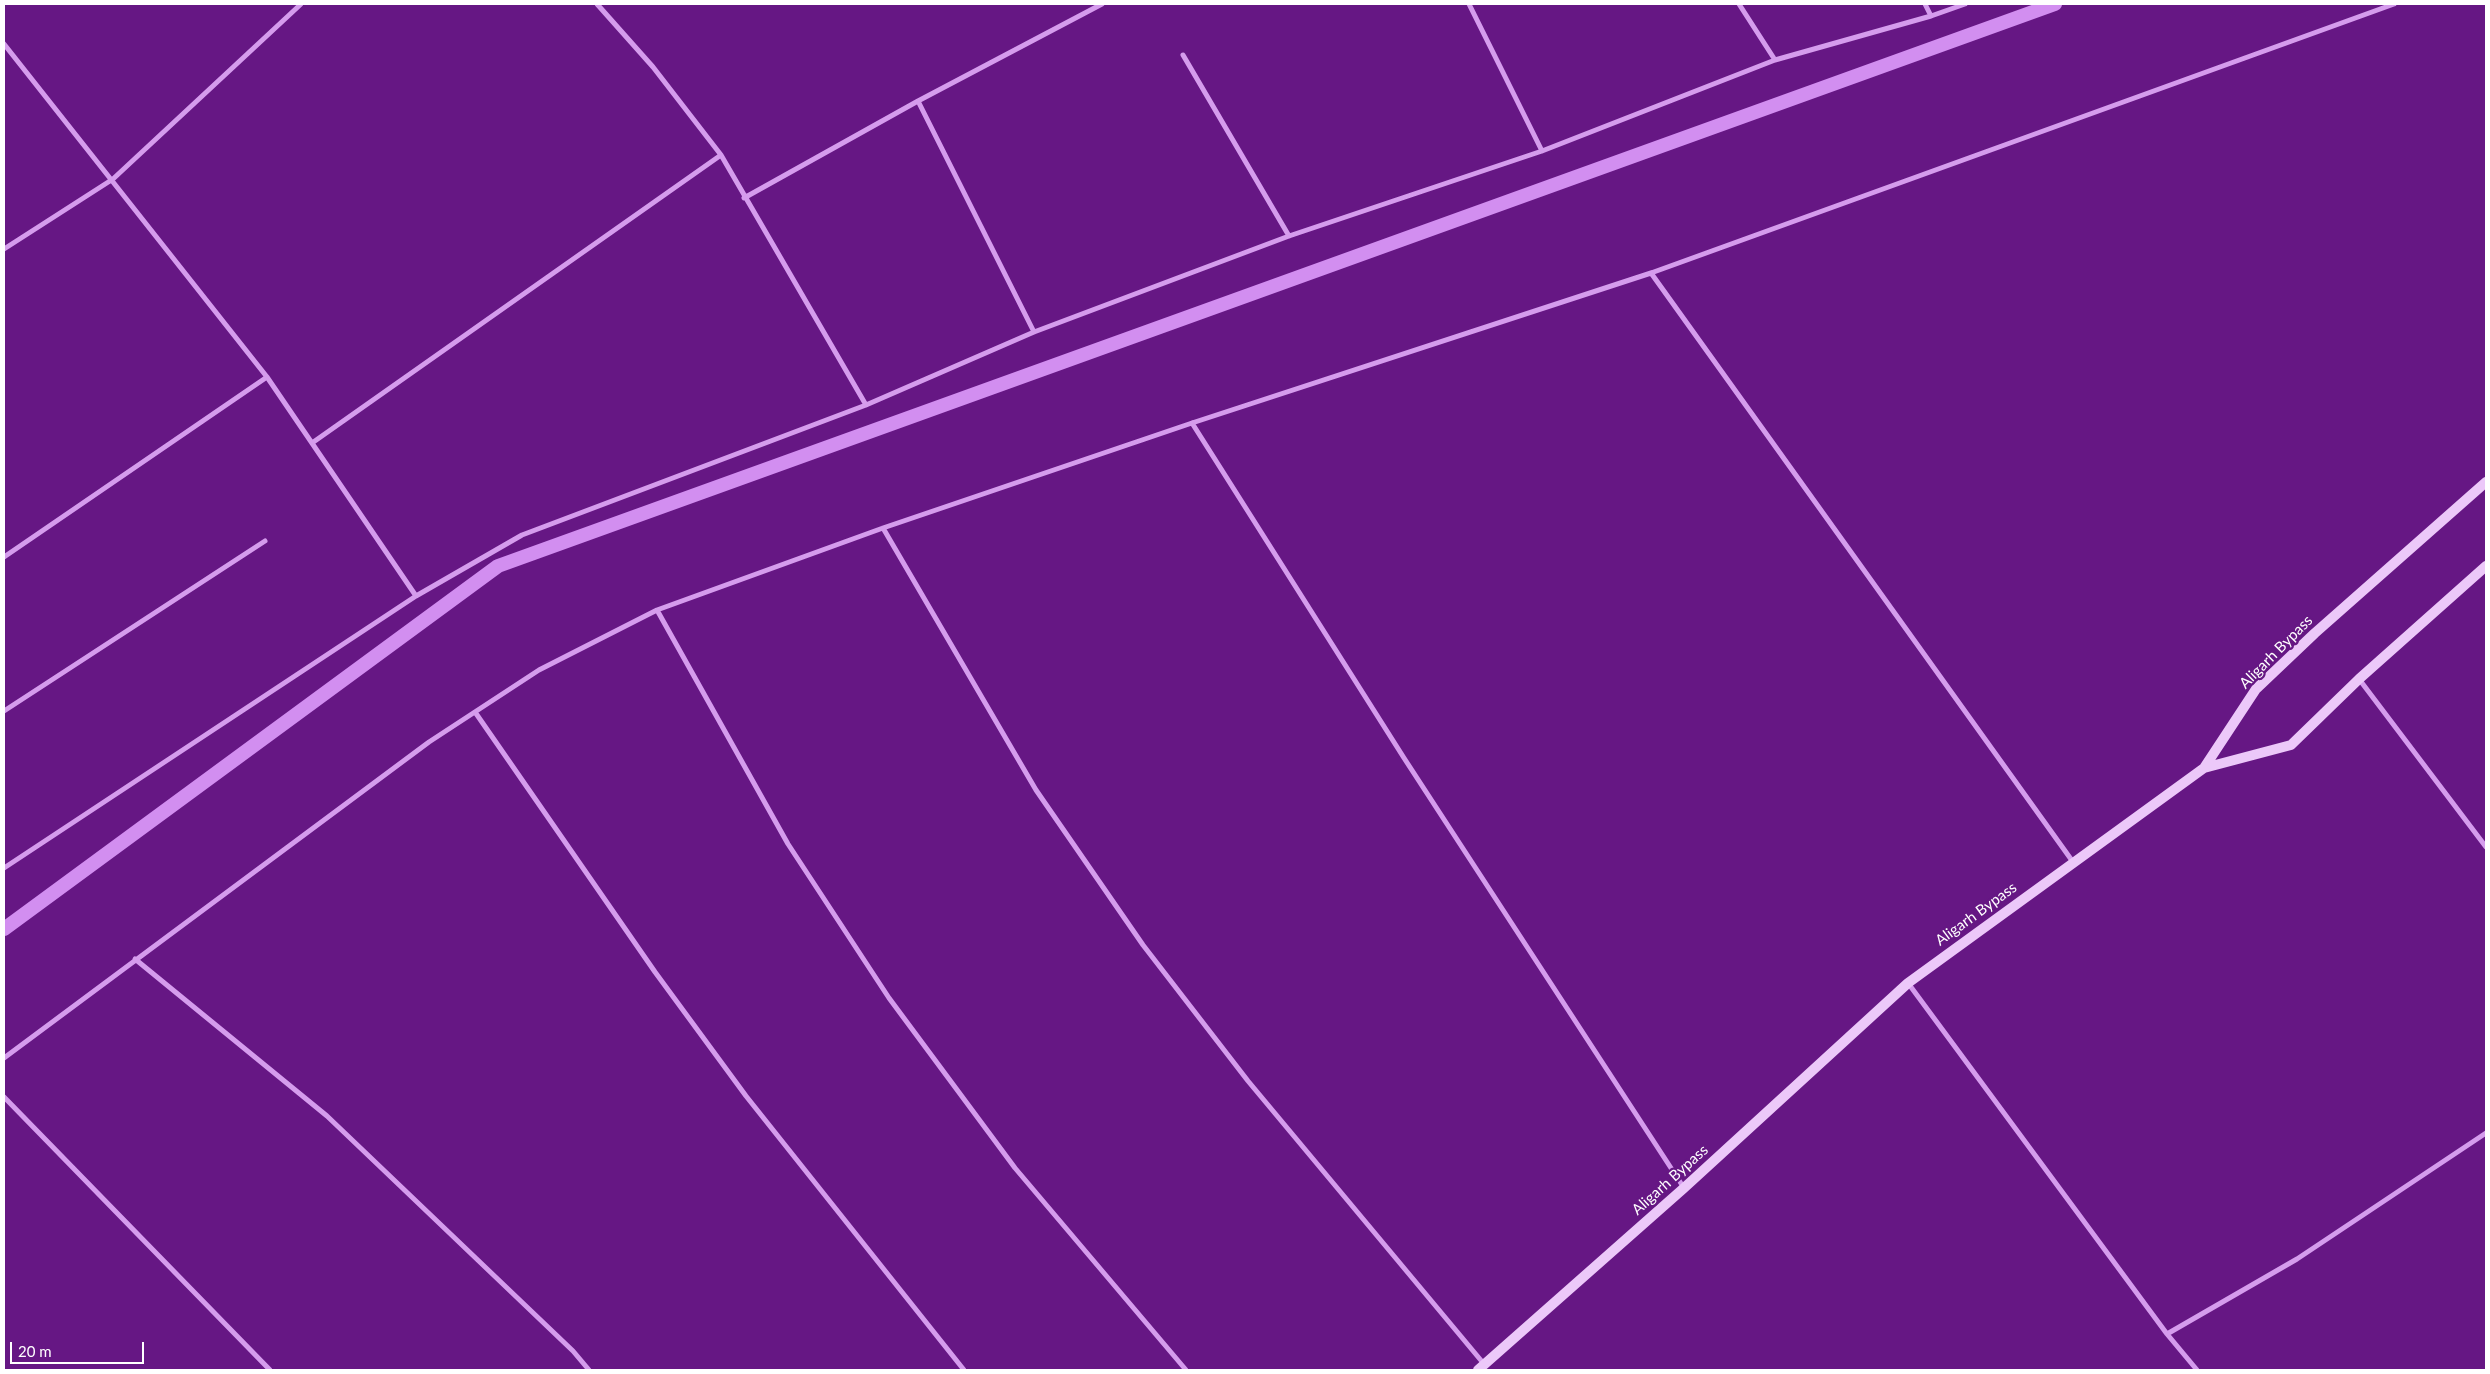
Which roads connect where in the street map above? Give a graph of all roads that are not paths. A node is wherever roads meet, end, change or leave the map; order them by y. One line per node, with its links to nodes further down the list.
1 (301, 4): 16 (street)
2 (596, 4): 15 (street)
3 (1102, 4): 13 (street)
4 (1469, 4): 14 (street)
5 (1739, 4): 12 (street)
6 (1925, 4): 9 (street)
7 (1965, 4): 9 (street)
8 (2394, 4): 20 (street)
9 (1931, 16): 12 (street)
10 (4, 44): 16 (street)
11 (1183, 55): 18 (street)
12 (1775, 60): 14 (street)
13 (918, 101): 17 (street); 21 (street)
14 (1542, 151): 18 (street)
15 (721, 155): 17 (street); 25 (street)
16 (113, 179): 19 (street); 22 (street)
17 (744, 198): 23 (street)
18 (1289, 236): 21 (street)
19 (4, 249)
20 (1651, 273): 24 (street); 38 (street)
21 (1034, 332): 23 (street)
22 (267, 376): 25 (street); 29 (street)
23 (866, 405): 31 (street)
24 (1192, 422): 27 (street); 45 (street)
25 (312, 443): 31 (street)
26 (2486, 482): 36 (main road, Aligarh Bypass)
27 (883, 528): 32 (street); 47 (street)
28 (265, 541): 34 (street)
29 (4, 557)
30 (2486, 566): 33 (main road)
31 (416, 596): 39 (street)
32 (657, 610): 35 (street); 51 (street)
33 (2358, 678): 36 (main road); 37 (street)
34 (4, 711)
35 (475, 712): 40 (street); 50 (street)
36 (2204, 768): 38 (main road, Aligarh Bypass)
37 (2486, 847)
38 (2073, 862): 41 (main road, Aligarh Bypass)
39 (4, 866)
40 (135, 959): 42 (street); 49 (street)
41 (1908, 984): 45 (main road, Aligarh Bypass); 46 (street)
42 (4, 1058)
43 (4, 1097): 48 (street)
44 (2486, 1133): 46 (street)
45 (1684, 1188): 47 (main road, Aligarh Bypass)
46 (2167, 1334): 52 (street)
47 (1481, 1367)
48 (270, 1370)
49 (589, 1370)
50 (964, 1370)
51 (1186, 1370)
52 (2196, 1370)

